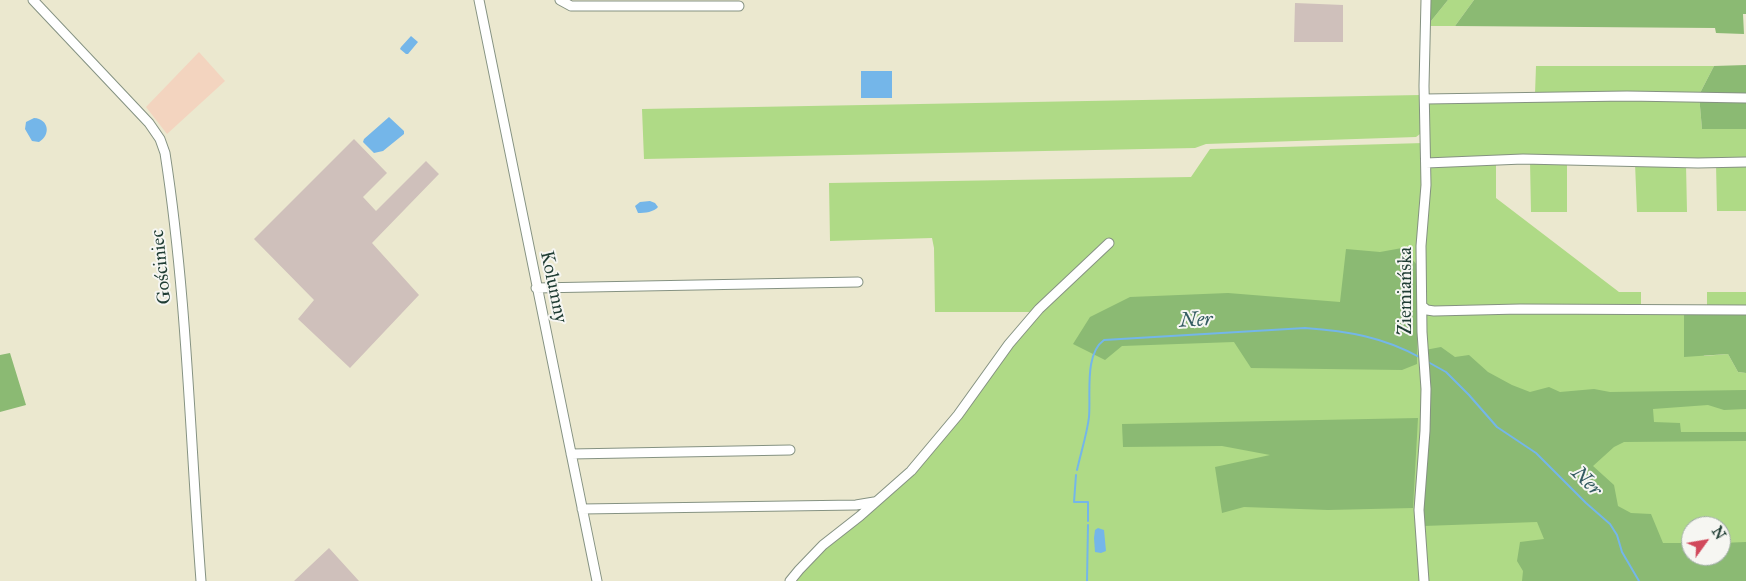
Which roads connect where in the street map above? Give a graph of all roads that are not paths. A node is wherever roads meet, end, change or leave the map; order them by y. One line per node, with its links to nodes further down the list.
1 (33, 0): 19 (street, Gościniec)
2 (479, 0): 12 (street, Kolumny)
3 (560, 0): 5 (street)
4 (1426, 0): 7 (street, Ziemiańska)
5 (739, 6)
6 (1746, 98): 7 (street)
7 (1425, 99): 9 (street, Ziemiańska)
8 (1746, 162): 9 (street)
9 (1426, 163): 13 (street, Ziemiańska)
10 (1109, 243): 17 (street)
11 (858, 282): 12 (street)
12 (536, 288): 16 (street, Kolumny)
13 (1422, 306): 14 (street); 22 (street, Ziemiańska)
14 (1746, 310)
15 (790, 450): 16 (street)
16 (571, 454): 18 (street, Kolumny)
17 (875, 501): 18 (street); 21 (street)
18 (582, 509): 20 (street, Kolumny)
19 (201, 581)
20 (596, 581)
21 (790, 581)
22 (1424, 581)

